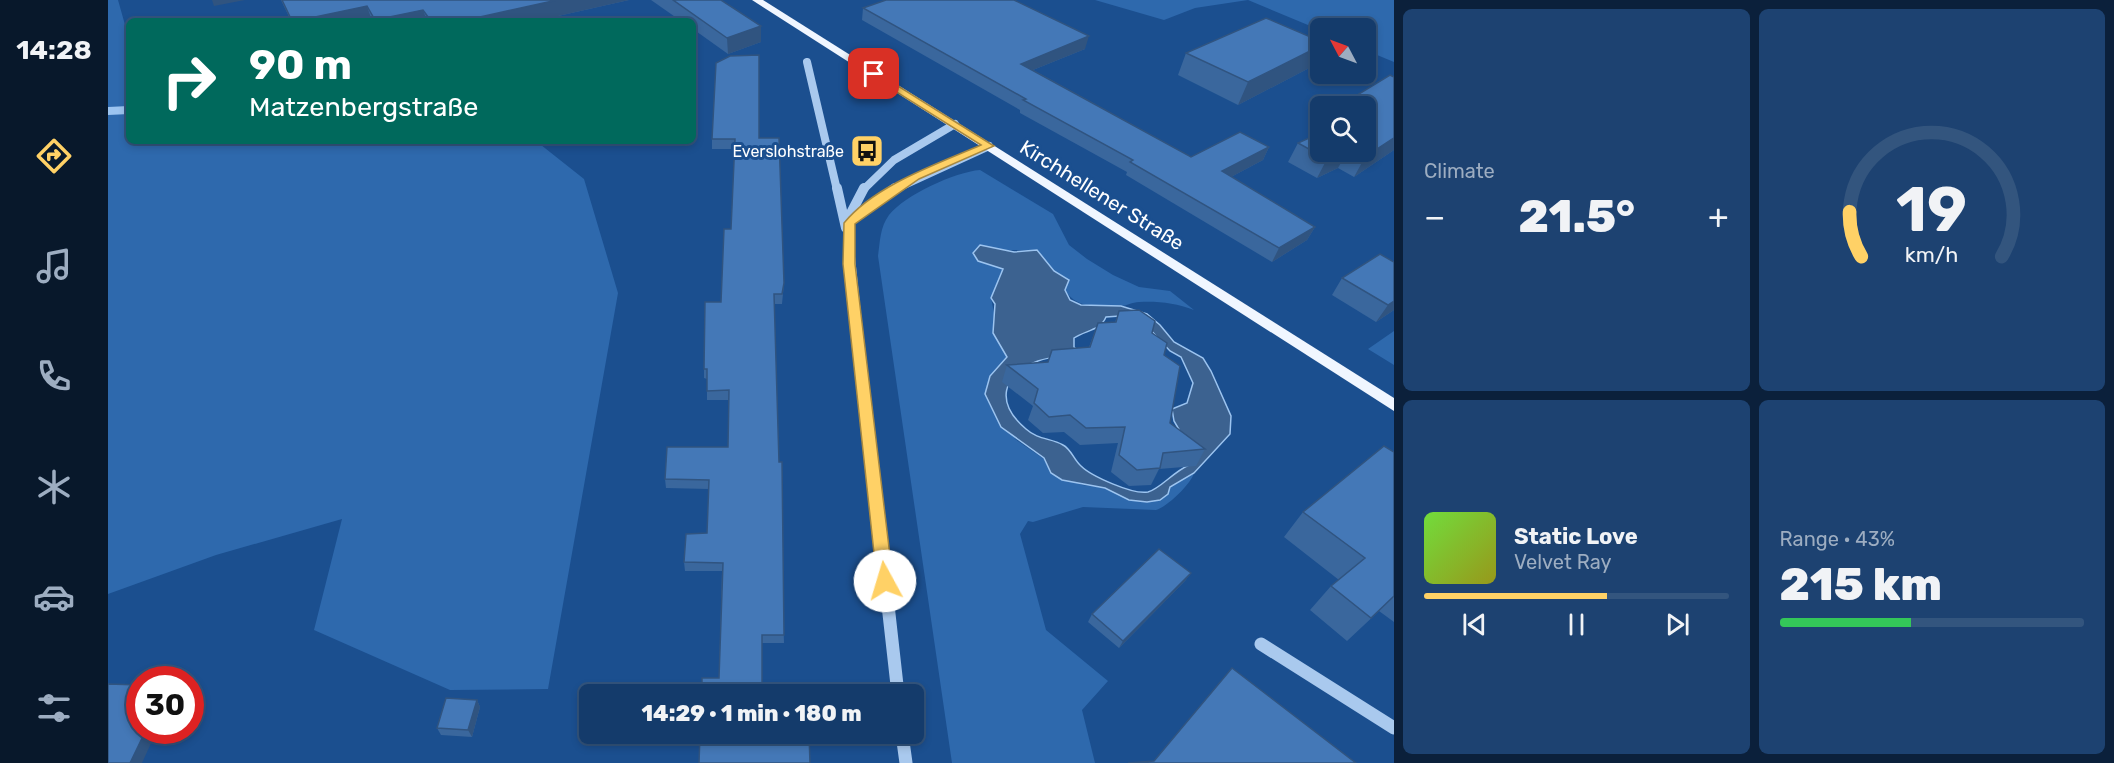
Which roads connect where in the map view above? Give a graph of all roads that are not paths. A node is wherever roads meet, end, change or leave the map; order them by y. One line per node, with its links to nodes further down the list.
1 (757, 0): 3 (main road, Kirchhellener Straße)
2 (807, 62): 6 (street)
3 (956, 124): 4 (main road, Kirchhellener Straße); 5 (street)
4 (989, 146): 5 (street); 7 (main road, Kirchhellener Straße)
5 (849, 223): 6 (street)
6 (848, 240): 9 (street)
7 (1394, 405)
8 (1261, 644): 10 (street)
9 (897, 684)
10 (1394, 728)
11 (903, 744): 12 (street)
12 (906, 763)

